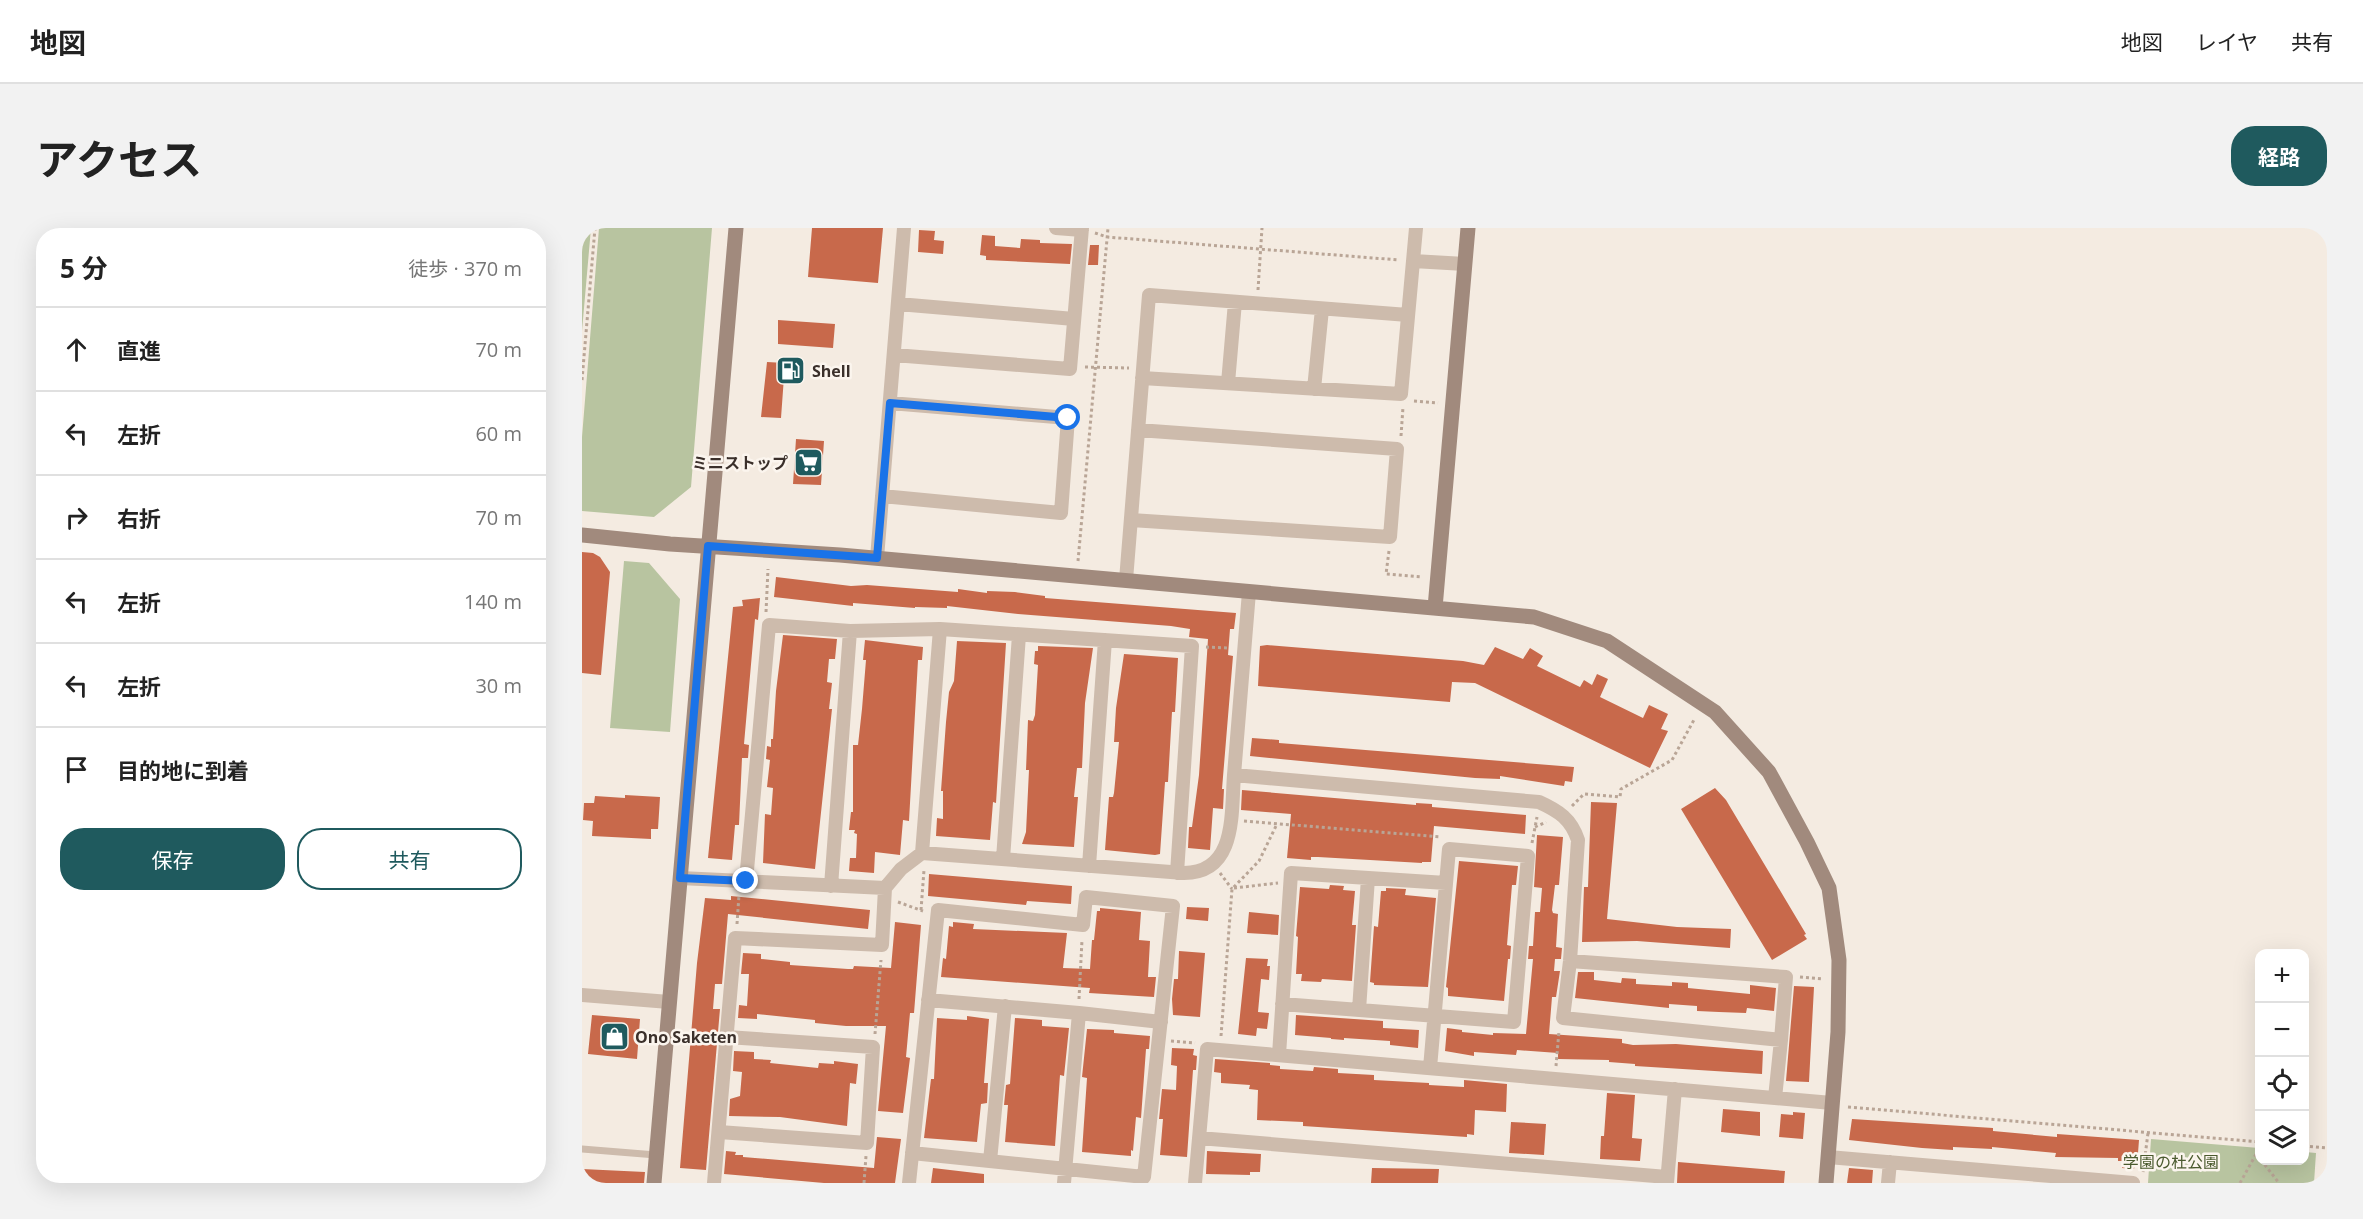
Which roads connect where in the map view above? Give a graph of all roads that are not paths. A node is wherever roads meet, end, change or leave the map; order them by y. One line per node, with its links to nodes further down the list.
1 (736, 228): 23 (street)
2 (904, 228): 10 (street)
3 (1056, 228): 6 (street)
4 (1416, 228): 7 (street)
5 (1468, 228): 8 (street)
6 (1082, 229): 13 (street)
7 (1413, 261): 8 (street); 12 (street)
8 (1465, 264): 27 (street)
9 (1235, 302): 11 (street); 15 (street); 16 (street)
10 (898, 304): 13 (street); 14 (street)
11 (1322, 309): 12 (street); 17 (street)
12 (1408, 315): 17 (street)
13 (1074, 319): 14 (street)
14 (894, 355): 18 (street)
15 (1143, 373): 16 (street); 19 (street)
16 (1228, 383): 17 (street)
17 (1314, 389)
18 (890, 403): 20 (street); 20 (street)
19 (1138, 430): 21 (street); 21 (street)
20 (882, 496): 24 (street)
21 (1131, 520): 25 (street)
22 (582, 535): 23 (street)
23 (708, 546): 24 (street); 37 (street)
24 (877, 558): 25 (street)
25 (1126, 580): 26 (street)
26 (1249, 592): 27 (street); 32 (street)
27 (1435, 608): 59 (street)
28 (940, 629): 29 (street); 30 (street); 33 (street)
29 (850, 631): 40 (street); 41 (street)
30 (1019, 634): 31 (street); 34 (street)
31 (1106, 640): 35 (street); 36 (street)
32 (1234, 775): 36 (street); 43 (street)
33 (923, 859): 34 (street); 42 (street)
34 (1003, 859): 35 (street)
35 (1089, 866): 36 (street)
36 (1177, 873)
37 (680, 878): 40 (street); 46 (street)
38 (1368, 878): 39 (street); 47 (street); 49 (street)
39 (1446, 883): 51 (street); 51 (street)
40 (743, 884): 41 (street)
41 (831, 886): 42 (street)
42 (885, 894): 53 (street)
43 (1570, 961): 54 (street); 54 (street)
44 (582, 994): 46 (street)
45 (928, 1000): 48 (street); 52 (street); 63 (street)
46 (669, 1002): 64 (street)
47 (1282, 1004): 49 (street); 55 (street)
48 (1005, 1006): 50 (street); 66 (street)
49 (1359, 1010): 51 (street)
50 (1078, 1013): 52 (street); 68 (street)
51 (1435, 1015): 56 (street)
52 (1161, 1022): 68 (street)
53 (727, 1037): 60 (street); 60 (street)
54 (1781, 1040): 58 (street)
55 (1279, 1055): 56 (street); 61 (street)
56 (1430, 1068): 57 (street)
57 (1674, 1089): 58 (street); 70 (street)
58 (1775, 1098): 59 (street)
59 (1839, 1105): 65 (street)
60 (719, 1132): 72 (street)
61 (1199, 1138): 70 (street); 75 (street)
62 (582, 1149): 64 (lane)
63 (912, 1153): 66 (street); 73 (street)
64 (656, 1155): 71 (street)
65 (1828, 1157): 67 (street); 76 (street)
66 (990, 1161): 68 (street)
67 (1890, 1162): 69 (street); 77 (street)
68 (1065, 1169): 74 (street)
69 (2138, 1178)
70 (1667, 1180)
71 (654, 1183)
72 (714, 1183)
73 (909, 1183)
74 (1064, 1183)
75 (1195, 1183)
76 (1826, 1183)
77 (1888, 1183)

